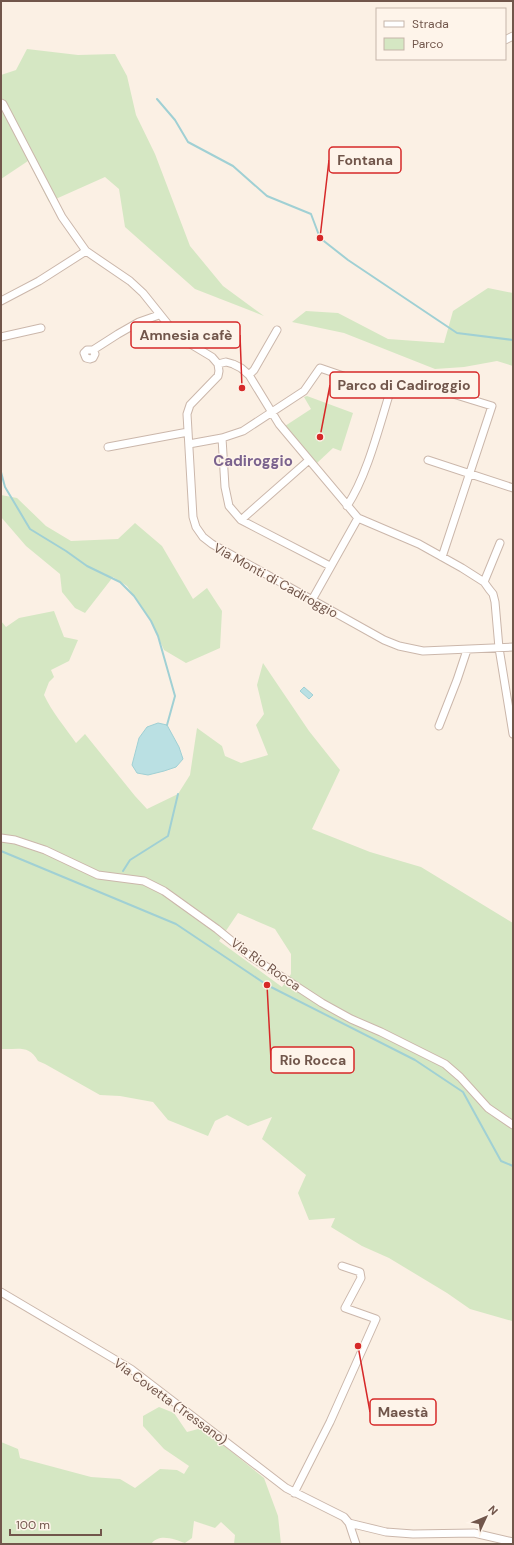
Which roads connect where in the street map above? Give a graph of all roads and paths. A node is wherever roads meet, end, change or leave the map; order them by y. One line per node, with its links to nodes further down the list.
1 (1, 103): 2 (street)
2 (86, 251): 3 (street); 4 (street)
3 (1, 302)
4 (159, 315): 8 (street); 9 (street)
5 (41, 328): 7 (street)
6 (278, 330): 10 (street)
7 (1, 338)
8 (93, 350)
9 (218, 364): 10 (street); 13 (street, Via Monti di Cadiroggio)
10 (249, 375): 12 (street)
11 (453, 394): 19 (street)
12 (272, 412): 14 (street); 17 (street); 21 (street)
13 (188, 432): 15 (street, Via Monti di Cadiroggio); 16 (street)
14 (222, 438): 15 (street); 23 (street)
15 (189, 444): 28 (street, Via Monti di Cadiroggio)
16 (108, 447)
17 (309, 460): 21 (street); 23 (street)
18 (428, 460): 19 (street)
19 (470, 473): 20 (street); 25 (street)
20 (513, 488)
21 (347, 506): 22 (street)
22 (358, 518): 25 (street); 26 (street)
23 (241, 520): 26 (street)
24 (500, 543): 27 (street)
25 (442, 557): 27 (street)
26 (330, 566): 28 (street)
27 (484, 582): 30 (street)
28 (312, 600): 31 (street, Via Monti di Cadiroggio)
29 (513, 647): 30 (street, Via Monti di Cadiroggio)
30 (499, 648): 31 (street, Via Monti di Cadiroggio); 33 (street)
31 (467, 650): 32 (street)
32 (439, 726)
33 (513, 734)
34 (1, 838): 35 (street, Via Rio Rocca)
35 (513, 1125)
36 (342, 1266): 38 (street)
37 (1, 1292): 38 (street, Via Covetta (Tressano))
38 (294, 1493): 39 (street, Via Covetta (Tressano))
39 (349, 1522): 40 (street); 41 (street)
40 (513, 1542)
41 (356, 1544)

